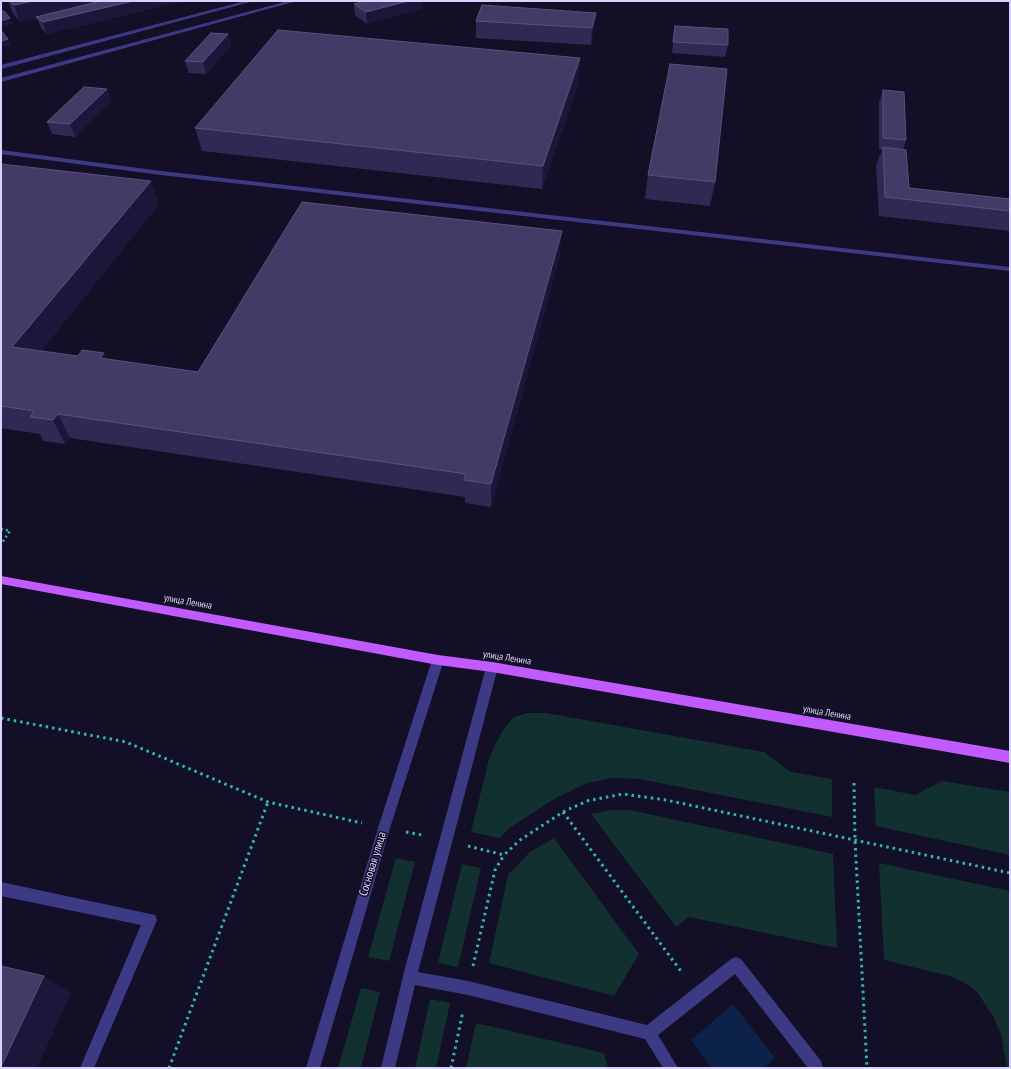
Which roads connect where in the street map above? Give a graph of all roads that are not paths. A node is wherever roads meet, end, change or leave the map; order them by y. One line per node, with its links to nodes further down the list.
1 (251, 1): 3 (street)
2 (294, 1): 4 (street)
3 (1, 67)
4 (1, 80)
5 (1, 152): 6 (street)
6 (1010, 269)
7 (1, 580): 8 (main road, улица Ленина)
8 (438, 660): 9 (main road, улица Ленина); 16 (street, Сосновая улица)
9 (492, 667): 10 (main road, улица Ленина); 12 (street)
10 (1010, 757)
11 (1, 889): 15 (street)
12 (410, 978): 13 (street); 17 (street)
13 (649, 1033): 14 (street); 18 (street)
14 (816, 1066)
15 (87, 1068)
16 (313, 1068)
17 (388, 1068)
18 (671, 1068)

